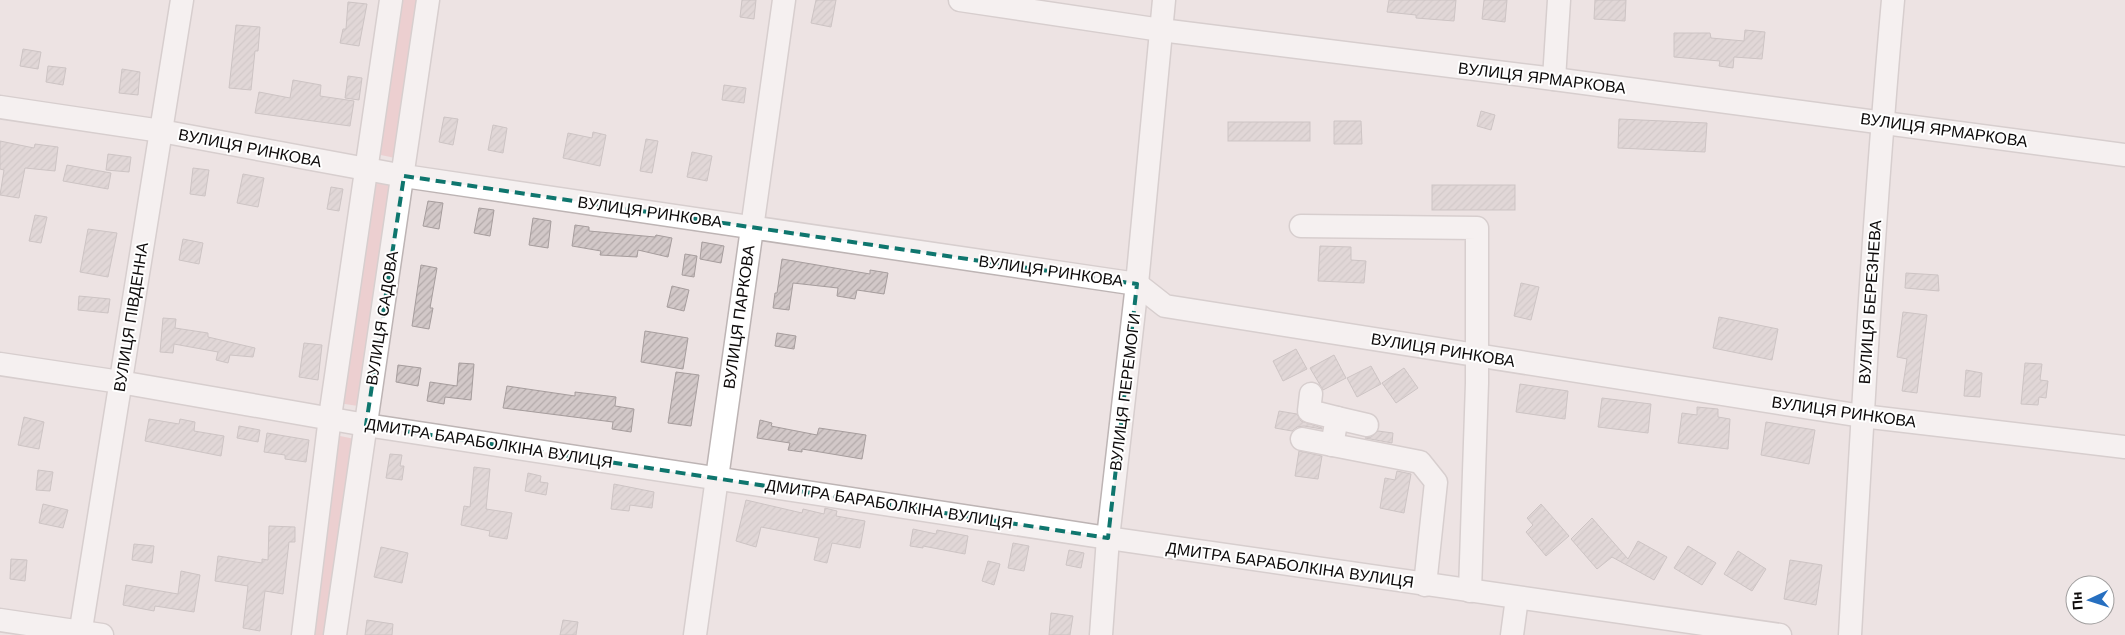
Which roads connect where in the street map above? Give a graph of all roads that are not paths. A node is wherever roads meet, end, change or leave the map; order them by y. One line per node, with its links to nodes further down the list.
1 (182, 0): 13 (street, ВУЛИЦЯ ПІВДЕННА)
2 (391, 0): 15 (street)
3 (428, 0): 16 (street, ВУЛИЦЯ САДОВА)
4 (784, 0): 18 (street, ВУЛИЦЯ ПАРКОВА)
5 (960, 0): 9 (street, ВУЛИЦЯ ЯРМАРКОВА)
6 (1164, 0): 9 (street, ВУЛИЦЯ ПЕРЕМОГИ)
7 (1559, 0): 10 (street)
8 (1893, 0): 12 (street, ВУЛИЦЯ БЕРЕЗНЕВА)
9 (1161, 30): 10 (street, ВУЛИЦЯ ЯРМАРКОВА); 19 (street, ВУЛИЦЯ ПЕРЕМОГИ)
10 (1554, 79): 12 (street, ВУЛИЦЯ ЯРМАРКОВА)
11 (0, 107): 13 (street, ВУЛИЦЯ РИНКОВА)
12 (1882, 122): 14 (street, ВУЛИЦЯ ЯРМАРКОВА); 24 (street, ВУЛИЦЯ БЕРЕЗНЕВА)
13 (161, 131): 15 (street, ВУЛИЦЯ РИНКОВА); 22 (street, ВУЛИЦЯ ПІВДЕННА)
14 (2125, 154)
15 (366, 170): 16 (street, ВУЛИЦЯ РИНКОВА); 25 (street)
16 (404, 176): 18 (street, ВУЛИЦЯ РИНКОВА); 27 (street, ВУЛИЦЯ САДОВА)
17 (1301, 226): 20 (street)
18 (751, 227): 19 (street, ВУЛИЦЯ РИНКОВА); 32 (street, ВУЛИЦЯ ПАРКОВА)
19 (1137, 284): 20 (street, ВУЛИЦЯ РИНКОВА); 33 (street, ВУЛИЦЯ ПЕРЕМОГИ)
20 (1477, 355): 24 (street, ВУЛИЦЯ РИНКОВА); 35 (street)
21 (0, 364): 22 (street, ДМИТРА БАРАБОЛКІНА ВУЛИЦЯ)
22 (120, 382): 25 (street, ДМИТРА БАРАБОЛКІНА ВУЛИЦЯ); 38 (street, ВУЛИЦЯ ПІВДЕННА)
23 (1311, 394): 26 (street)
24 (1862, 416): 31 (street, ВУЛИЦЯ РИНКОВА); 45 (street, ВУЛИЦЯ БЕРЕЗНЕВА)
25 (330, 417): 27 (street, ДМИТРА БАРАБОЛКІНА ВУЛИЦЯ); 39 (street)
26 (1337, 418): 28 (street); 30 (street)
27 (366, 424): 32 (street, ДМИТРА БАРАБОЛКІНА ВУЛИЦЯ); 40 (street, ВУЛИЦЯ САДОВА)
28 (1367, 425)
29 (1302, 439): 30 (street)
30 (1332, 445): 34 (street)
31 (2125, 447)
32 (716, 477): 33 (street, ДМИТРА БАРАБОЛКІНА ВУЛИЦЯ); 41 (street, ВУЛИЦЯ ПАРКОВА)
33 (1108, 538): 34 (street, ДМИТРА БАРАБОЛКІНА ВУЛИЦЯ); 42 (street, ВУЛИЦЯ ПЕРЕМОГИ)
34 (1425, 584): 35 (street, ДМИТРА БАРАБОЛКІНА ВУЛИЦЯ)
35 (1470, 591): 36 (street, ДМИТРА БАРАБОЛКІНА ВУЛИЦЯ)
36 (1516, 598): 43 (street); 44 (street, ДМИТРА БАРАБОЛКІНА ВУЛИЦЯ)
37 (0, 620): 38 (street)
38 (87, 634)
39 (304, 635)
40 (335, 635)
41 (695, 635)
42 (1101, 635)
43 (1512, 635)
44 (1780, 635)
45 (1850, 635)

